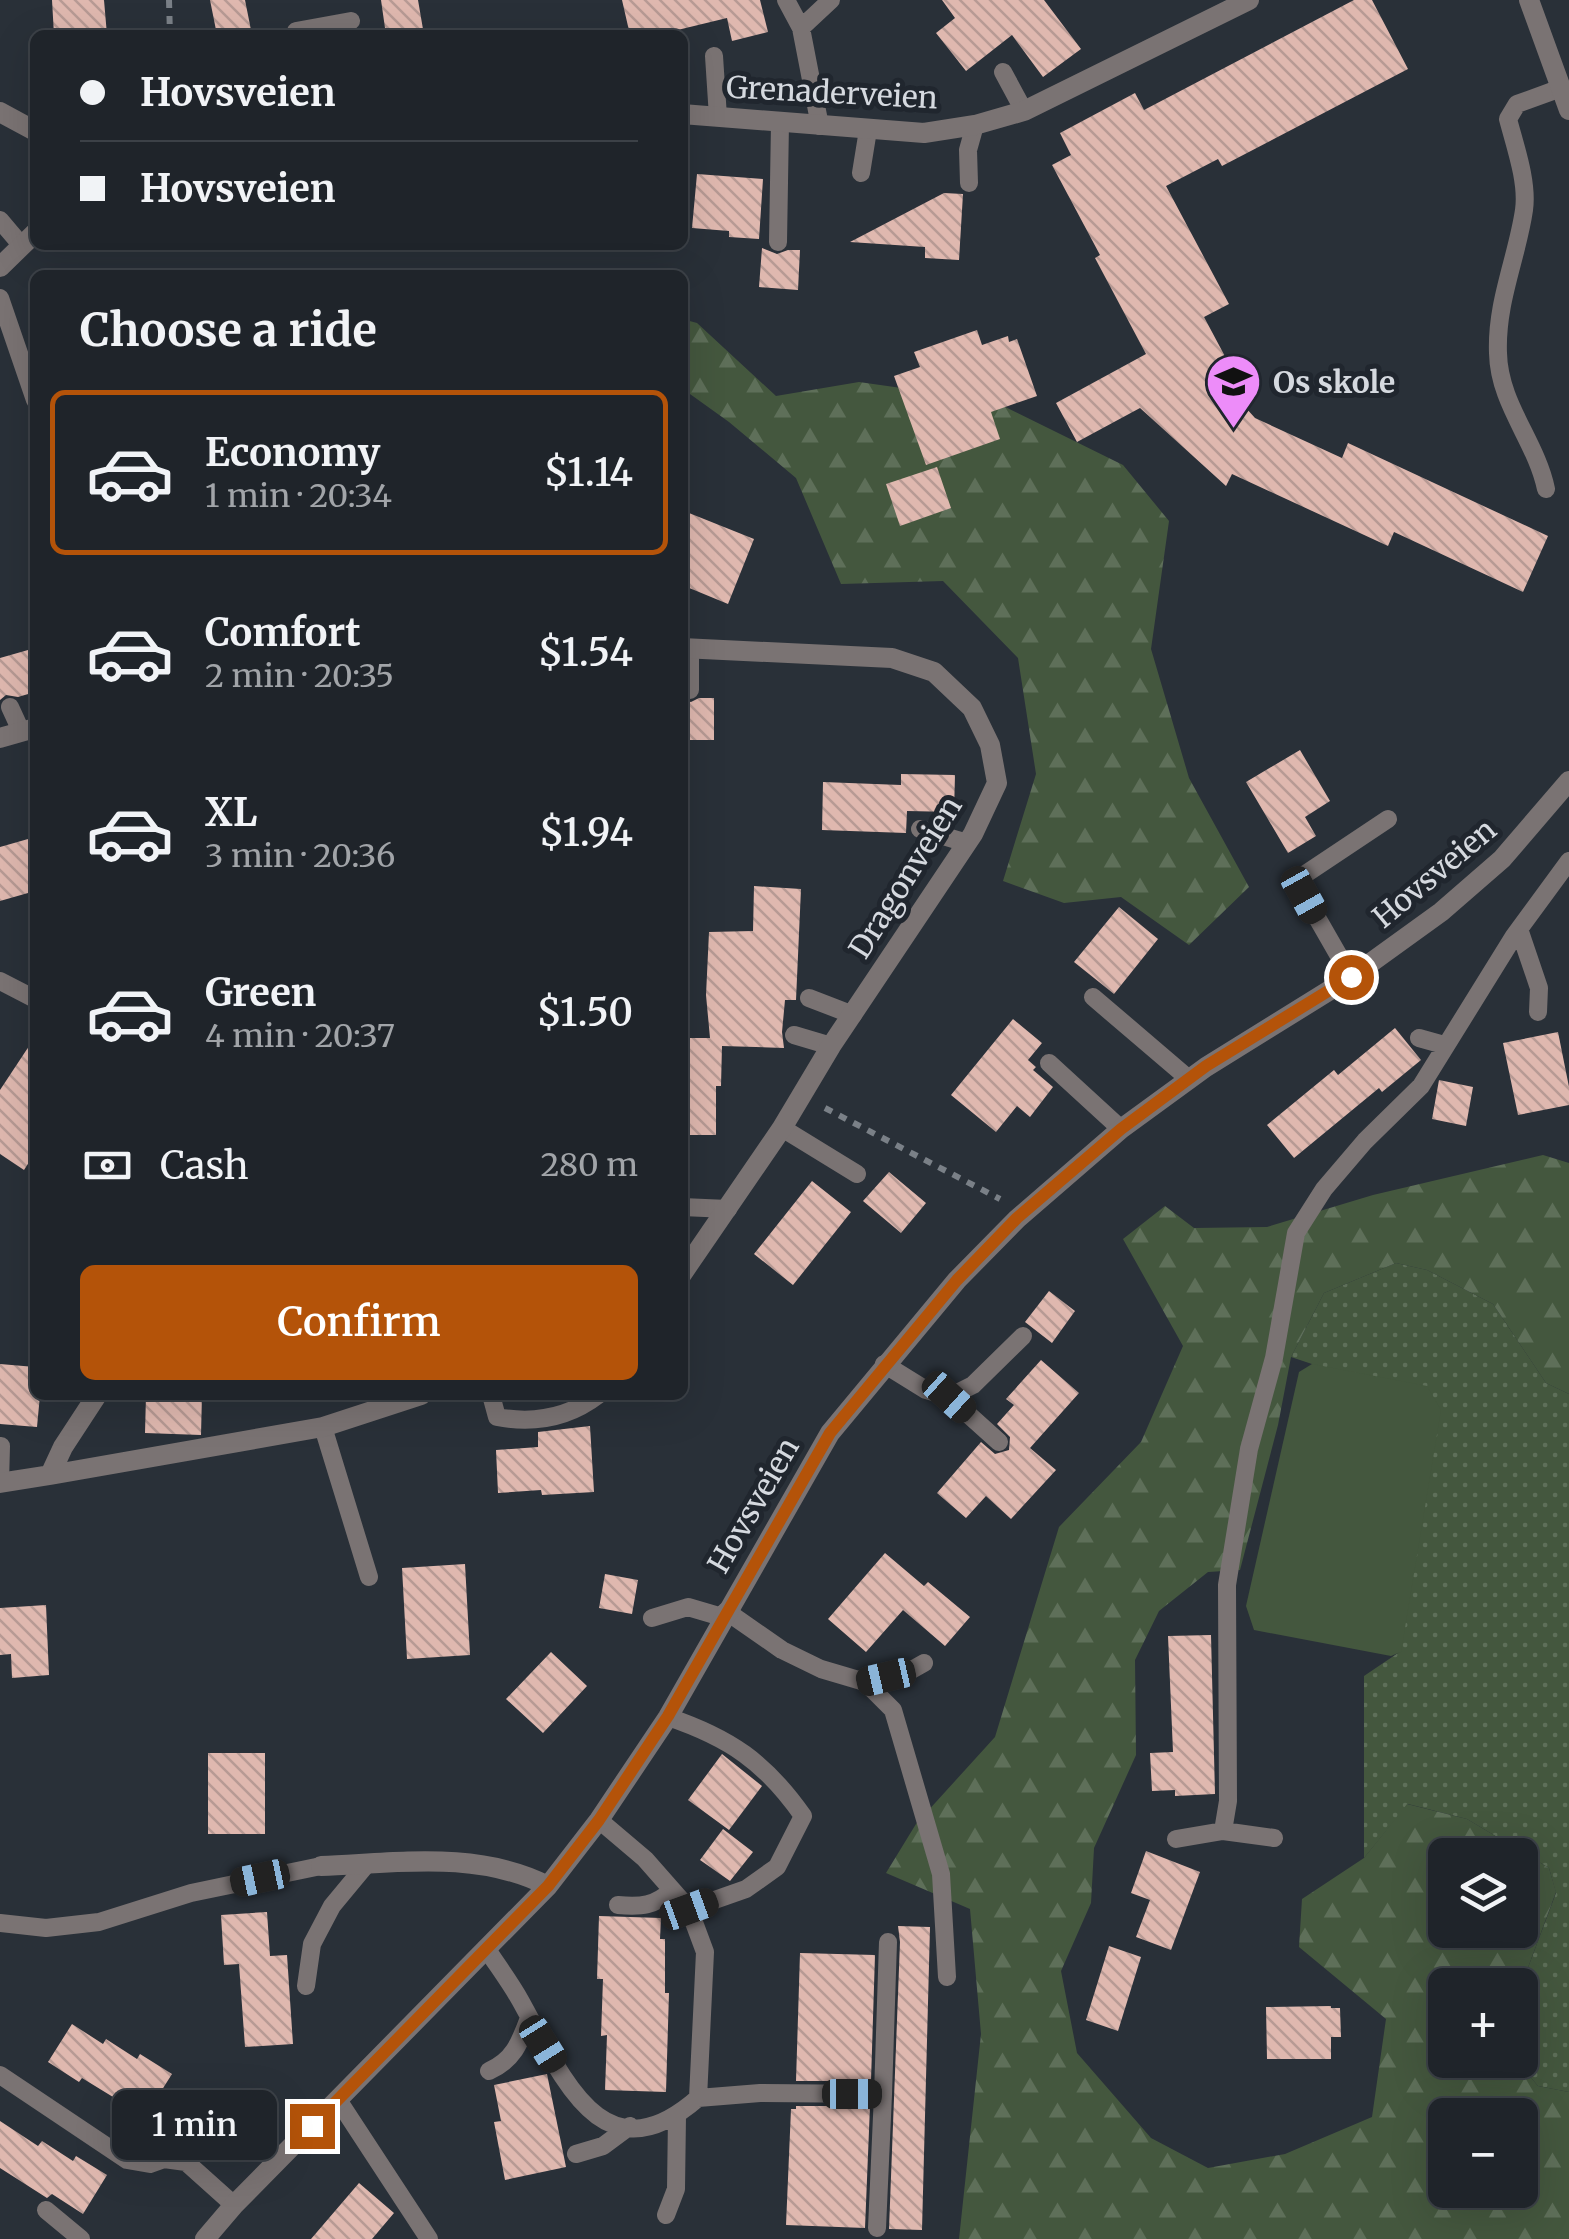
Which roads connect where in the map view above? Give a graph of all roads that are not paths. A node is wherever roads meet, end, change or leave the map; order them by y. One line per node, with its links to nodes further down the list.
1 (786, 0): 6 (lane)
2 (832, 0): 6 (lane)
3 (1247, 0): 12 (street, Grenaderveien)
4 (1529, 0): 10 (street)
5 (351, 21): 7 (lane)
6 (801, 28): 18 (lane)
7 (310, 30)
8 (714, 56): 15 (lane)
9 (1004, 72): 12 (lane)
10 (1561, 88): 11 (street); 29 (lane)
11 (1569, 110)
12 (1024, 111): 17 (street, Grenaderveien)
13 (0, 112): 19 (street)
14 (688, 114): 15 (street, Grenaderveien)
15 (718, 117): 16 (street, Grenaderveien)
16 (780, 122): 18 (street, Grenaderveien); 25 (lane)
17 (975, 125): 20 (street, Grenaderveien); 22 (lane)
18 (820, 126): 20 (street, Grenaderveien)
19 (30, 129)
20 (868, 130): 21 (lane)
21 (861, 172)
22 (969, 183)
23 (0, 220): 24 (lane)
24 (28, 239): 26 (street)
25 (778, 242)
26 (0, 267)
27 (0, 298): 28 (lane)
28 (30, 385)
29 (1546, 489)
30 (688, 648): 38 (street, Dragonveien)
31 (688, 669): 32 (lane)
32 (690, 690)
33 (10, 707): 34 (lane)
34 (23, 735)
35 (1569, 782): 41 (street, Hovsveien)
36 (1388, 819): 41 (lane)
37 (920, 829): 38 (lane)
38 (966, 844): 47 (street, Dragonveien)
39 (1569, 861): 40 (lane)
40 (1519, 929): 46 (lane); 50 (lane)
41 (1351, 977): 53 (street, Hovsveien)
42 (0, 981): 43 (lane)
43 (30, 997)
44 (1093, 997): 53 (lane)
45 (809, 998): 47 (lane)
46 (1538, 1012)
47 (852, 1015): 51 (street, Dragonveien)
48 (794, 1035): 51 (lane)
49 (1418, 1038): 50 (lane)
50 (1444, 1044): 79 (lane)
51 (832, 1046): 54 (street, Dragonveien)
52 (1050, 1062): 55 (lane)
53 (1189, 1079): 55 (street, Hovsveien)
54 (782, 1128): 56 (lane); 58 (street, Dragonveien)
55 (1121, 1129): 61 (street, Hovsveien)
56 (857, 1174)
57 (688, 1207): 58 (lane)
58 (728, 1209): 59 (street, Dragonveien)
59 (688, 1266)
60 (1023, 1336): 62 (lane)
61 (884, 1364): 62 (lane); 73 (street, Hovsveien)
62 (949, 1397): 68 (lane)
63 (95, 1400): 70 (street)
64 (405, 1400): 67 (street)
65 (492, 1400): 66 (lane)
66 (591, 1400)
67 (323, 1426): 70 (street); 72 (lane)
68 (999, 1442)
69 (1, 1446): 71 (lane)
70 (50, 1475): 71 (street)
71 (0, 1483)
72 (369, 1577)
73 (724, 1614): 74 (lane); 76 (lane); 77 (street, Hovsveien)
74 (652, 1618)
75 (924, 1662): 76 (lane)
76 (864, 1682): 91 (lane)
77 (668, 1716): 78 (street, Hovsveien); 87 (lane)
78 (599, 1820): 84 (street, Hovsveien); 85 (lane)
79 (1223, 1831): 80 (lane); 81 (lane)
80 (1274, 1838)
81 (1176, 1839)
82 (366, 1864): 83 (street); 84 (street); 92 (lane)
83 (320, 1866): 88 (lane)
84 (548, 1886): 90 (street, Hovsveien)
85 (672, 1890): 86 (lane); 87 (lane)
86 (618, 1905)
87 (689, 1909): 97 (lane)
88 (0, 1923)
89 (888, 1942): 96 (lane)
90 (486, 1948): 93 (lane); 98 (street, Hovsveien)
91 (946, 1977)
92 (306, 1986)
93 (529, 2018): 94 (lane); 100 (lane)
94 (490, 2071)
95 (0, 2075): 102 (lane)
96 (883, 2094): 97 (lane); 105 (lane)
97 (698, 2098): 99 (lane)
98 (338, 2100): 102 (street, Hovsveien); 108 (lane)
99 (677, 2116): 100 (lane); 104 (lane)
100 (630, 2126): 101 (lane)
101 (576, 2154)
102 (234, 2205): 107 (street, Hovsveien)
103 (46, 2210): 106 (lane)
104 (666, 2215)
105 (877, 2228)
106 (80, 2239)
107 (205, 2239)
108 (429, 2239)

